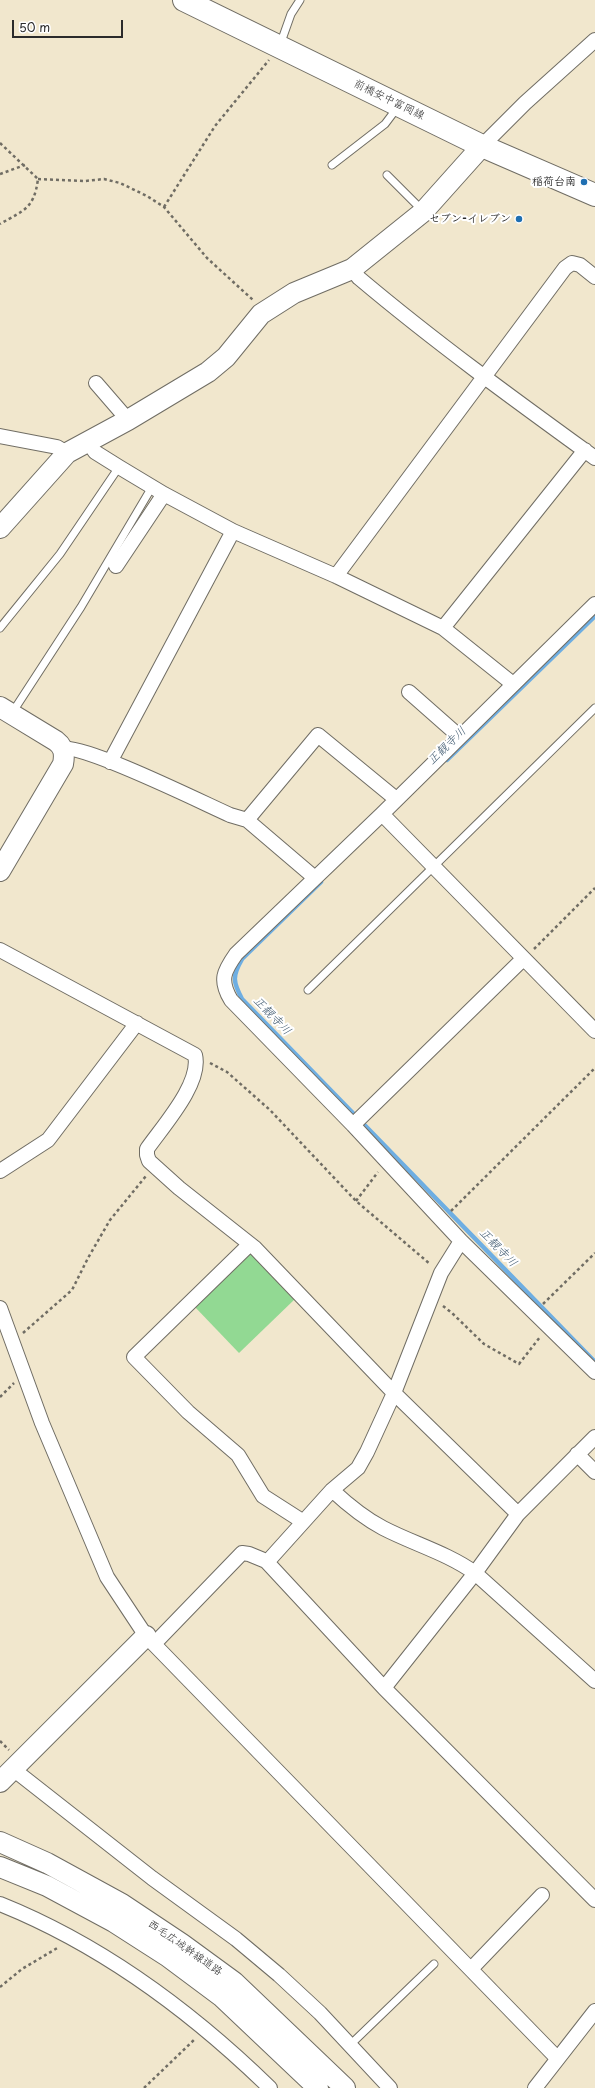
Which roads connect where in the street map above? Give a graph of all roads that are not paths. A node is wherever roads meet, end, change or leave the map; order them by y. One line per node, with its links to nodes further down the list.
1 (184, 0): 4 (main road, 前橋安中富岡線)
2 (300, 0): 4 (lane)
3 (595, 40): 6 (street)
4 (278, 47): 5 (main road, 前橋安中富岡線)
5 (399, 104): 6 (main road, 前橋安中富岡線); 7 (lane)
6 (482, 146): 9 (main road, 前橋安中富岡線); 10 (street)
7 (332, 165)
8 (387, 175): 10 (lane)
9 (595, 195)
10 (424, 212): 11 (street)
11 (352, 269): 13 (street); 15 (street)
12 (595, 277): 13 (street)
13 (484, 378): 19 (street); 26 (street)
14 (96, 383): 15 (street)
15 (128, 420): 17 (street)
16 (0, 436): 18 (street)
17 (88, 442): 18 (street); 20 (street)
18 (67, 453): 23 (street)
19 (590, 454): 29 (street)
20 (119, 467): 21 (street); 28 (lane)
21 (152, 487): 22 (street); 33 (lane)
22 (164, 494): 24 (street); 25 (street)
23 (0, 528)
24 (233, 531): 26 (street); 36 (street)
25 (116, 566)
26 (336, 576): 29 (street)
27 (595, 604): 30 (street)
28 (0, 628)
29 (443, 628): 30 (street)
30 (513, 684): 34 (street)
31 (409, 692): 34 (street)
32 (595, 708): 40 (lane)
33 (6, 711): 35 (street)
34 (460, 737): 37 (street)
35 (63, 749): 36 (street); 41 (street)
36 (110, 762): 39 (street)
37 (396, 799): 38 (street); 39 (street)
38 (382, 814): 40 (street); 42 (street)
39 (247, 820): 42 (street)
40 (434, 867): 44 (street); 45 (lane)
41 (0, 871)
42 (315, 878): 48 (street)
43 (0, 950): 46 (street)
44 (523, 959): 47 (street); 48 (street)
45 (308, 990)
46 (137, 1023): 49 (street); 51 (street)
47 (595, 1032)
48 (353, 1125): 50 (street)
49 (0, 1171)
50 (461, 1241): 53 (street); 54 (street)
51 (250, 1244): 54 (street); 60 (street)
52 (0, 1308): 63 (street)
53 (595, 1372)
54 (394, 1393): 58 (street); 59 (street)
55 (595, 1436): 56 (street)
56 (577, 1454): 57 (street); 59 (street)
57 (595, 1472)
58 (332, 1490): 60 (street); 62 (street)
59 (518, 1514): 62 (street)
60 (302, 1521): 61 (street)
61 (266, 1562): 63 (street); 65 (street)
62 (475, 1573): 64 (street); 65 (street)
63 (150, 1640): 66 (street); 73 (street)
64 (595, 1681)
65 (384, 1688): 70 (street)
66 (7, 1776): 75 (street)
67 (0, 1842): 79 (street, 西毛広域幹線道路)
68 (0, 1867): 78 (street, 西毛広域幹線道路)
69 (542, 1895): 73 (street)
70 (595, 1900)
71 (0, 1904): 77 (street)
72 (434, 1964): 75 (lane)
73 (472, 1968): 76 (street)
74 (595, 2011): 76 (street)
75 (350, 2045): 80 (street)
76 (557, 2058): 81 (street)
77 (270, 2088)
78 (318, 2088)
79 (345, 2088)
80 (390, 2088)
81 (535, 2088)

